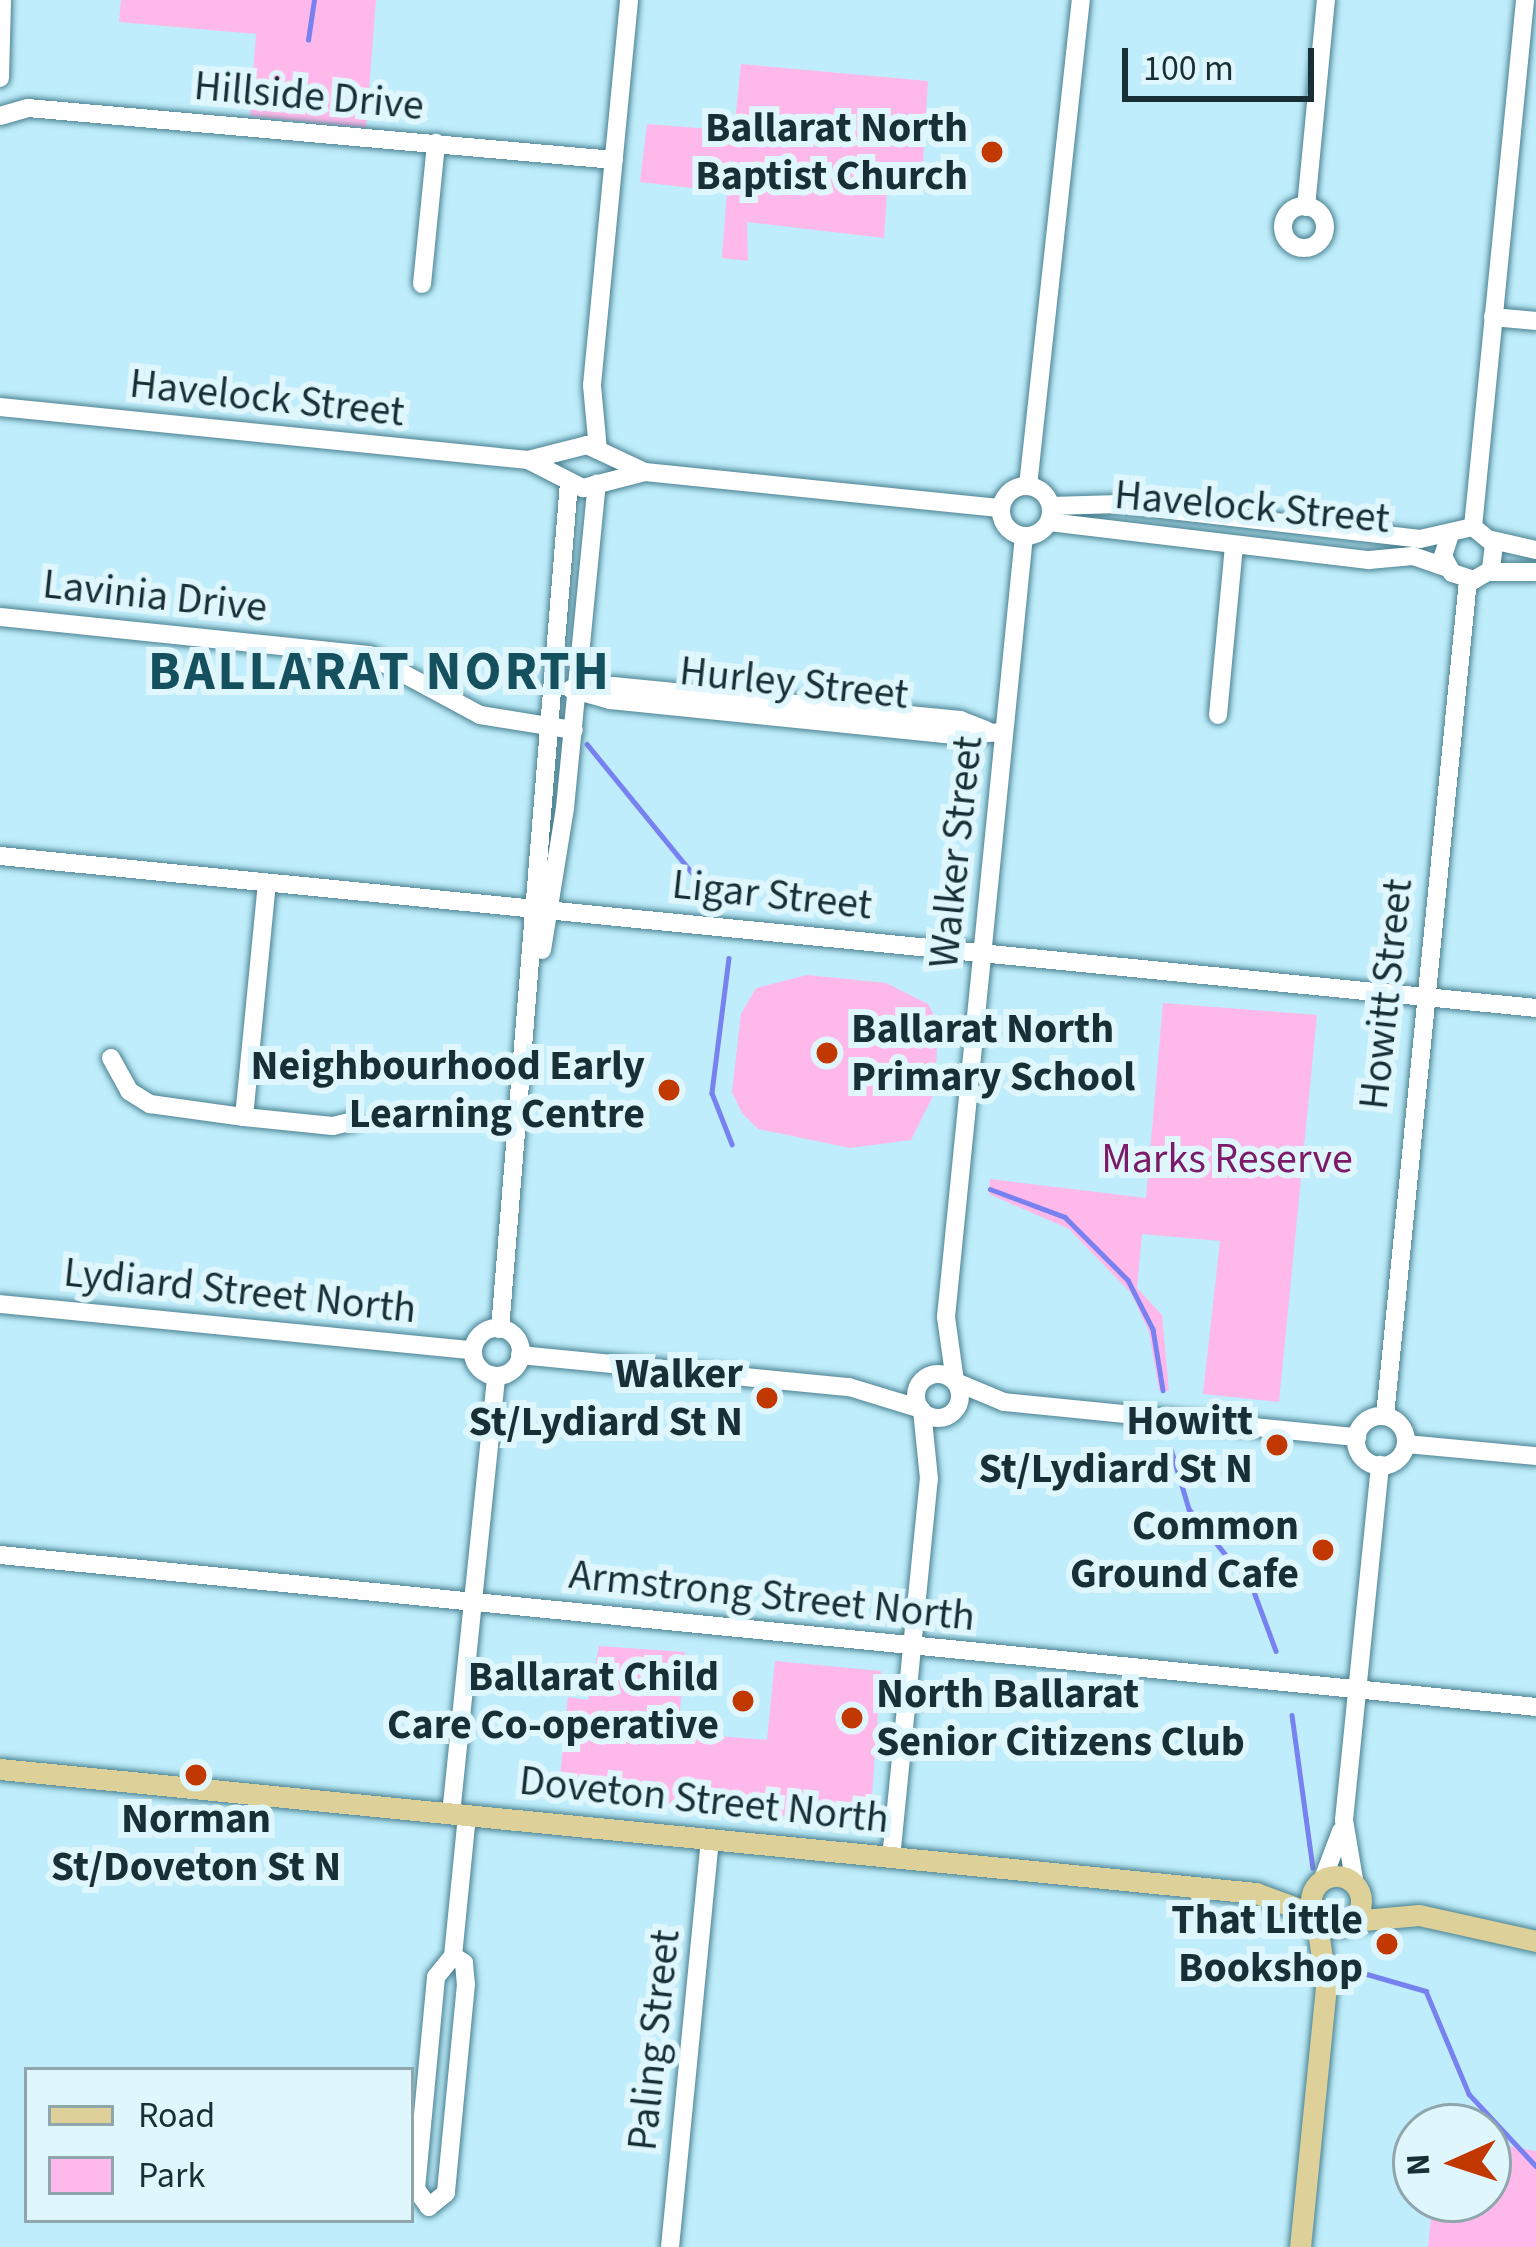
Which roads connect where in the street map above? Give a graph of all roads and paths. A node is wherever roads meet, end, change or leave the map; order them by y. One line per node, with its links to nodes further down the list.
1 (2, 0): 6 (street)
2 (629, 0): 9 (street)
3 (1081, 0): 22 (street)
4 (1326, 0): 10 (street)
5 (1525, 0): 12 (street)
6 (0, 78)
7 (0, 116): 8 (street, Hillside Drive)
8 (436, 143): 9 (street, Hillside Drive); 11 (street)
9 (614, 160): 14 (street)
10 (1306, 207)
11 (422, 284)
12 (1493, 317): 13 (street); 25 (street)
13 (1536, 321)
14 (592, 385): 16 (street); 17 (street)
15 (0, 407): 18 (street, Havelock Street)
16 (572, 448): 17 (street); 18 (street, Havelock Street); 20 (street)
17 (599, 451): 19 (street); 21 (street)
18 (528, 460): 20 (street, Havelock Street)
19 (645, 472): 21 (street); 23 (street)
20 (568, 481): 21 (street); 36 (street)
21 (598, 483): 37 (street)
22 (1028, 486): 23 (street); 24 (street)
23 (1001, 508): 26 (street)
24 (1050, 514): 26 (street); 27 (street, Havelock Street); 29 (street, Havelock Street)
25 (1473, 527): 27 (street); 28 (street)
26 (1024, 536): 41 (street, Walker Street)
27 (1450, 536): 31 (street)
28 (1492, 540): 30 (street); 32 (street)
29 (1234, 546): 31 (street, Havelock Street); 38 (street)
30 (1536, 550)
31 (1448, 568): 34 (street)
32 (1488, 572): 33 (street); 34 (street)
33 (1536, 572)
34 (1468, 580): 46 (street, Howitt Street)
35 (0, 617): 39 (street, Lavinia Drive)
36 (548, 687): 37 (street, Hurley Street); 39 (street)
37 (587, 691): 40 (street); 41 (street, Hurley Street)
38 (1218, 715)
39 (544, 727): 40 (street, Lavinia Drive); 44 (street)
40 (574, 730): 44 (street)
41 (995, 731): 45 (street, Walker Street)
42 (0, 856): 43 (street, Ligar Street)
43 (267, 883): 44 (street, Ligar Street); 49 (street)
44 (541, 909): 45 (street, Ligar Street); 53 (street)
45 (982, 952): 46 (street, Ligar Street); 52 (street, Walker Street)
46 (1425, 997): 47 (street, Ligar Street); 63 (street, Howitt Street)
47 (1536, 1008)
48 (111, 1058): 49 (street)
49 (244, 1117): 50 (street)
50 (353, 1121)
51 (0, 1304): 54 (street, Lydiard Street North)
52 (946, 1318): 57 (street, Walker Street); 58 (street, Walker Street)
53 (500, 1329): 54 (street); 55 (street)
54 (473, 1350): 56 (street)
55 (520, 1355): 56 (street); 59 (street)
56 (496, 1376): 70 (street)
57 (926, 1377): 58 (street); 59 (street); 61 (street, Walker Street)
58 (955, 1382): 60 (street); 62 (street, Walker Street)
59 (849, 1387): 61 (street)
60 (1004, 1402): 62 (street); 64 (street)
61 (921, 1410): 62 (street); 68 (street)
62 (952, 1413): 68 (street)
63 (1385, 1416): 64 (street); 65 (street)
64 (1357, 1437): 67 (street)
65 (1406, 1444): 66 (street); 67 (street)
66 (1536, 1456)
67 (1380, 1466): 72 (street)
68 (929, 1479): 71 (street)
69 (0, 1556): 70 (street, Armstrong Street North)
70 (472, 1602): 71 (street, Armstrong Street North); 75 (street)
71 (911, 1646): 72 (street, Armstrong Street North); 78 (street)
72 (1357, 1689): 73 (street, Armstrong Street North); 76 (street)
73 (1536, 1707)
74 (0, 1769): 75 (main road, Doveton Street North)
75 (459, 1814): 77 (main road, Doveton Street North); 86 (street)
76 (1344, 1820): 79 (street); 80 (street)
77 (710, 1839): 78 (main road, Doveton Street North); 88 (street, Paling Street)
78 (891, 1858): 81 (main road, Doveton Street North)
79 (1322, 1880): 80 (main road); 81 (main road, Doveton Street North); 82 (main road)
80 (1356, 1886): 83 (main road); 84 (main road)
81 (1256, 1893): 82 (main road, Doveton Street North)
82 (1316, 1916): 84 (main road); 87 (main road)
83 (1419, 1916): 84 (main road); 85 (main road)
84 (1351, 1921): 87 (main road)
85 (1536, 1941)
86 (453, 1956): 86 (street)
87 (1326, 1986): 89 (main road)
88 (670, 2247)
89 (1300, 2247)

